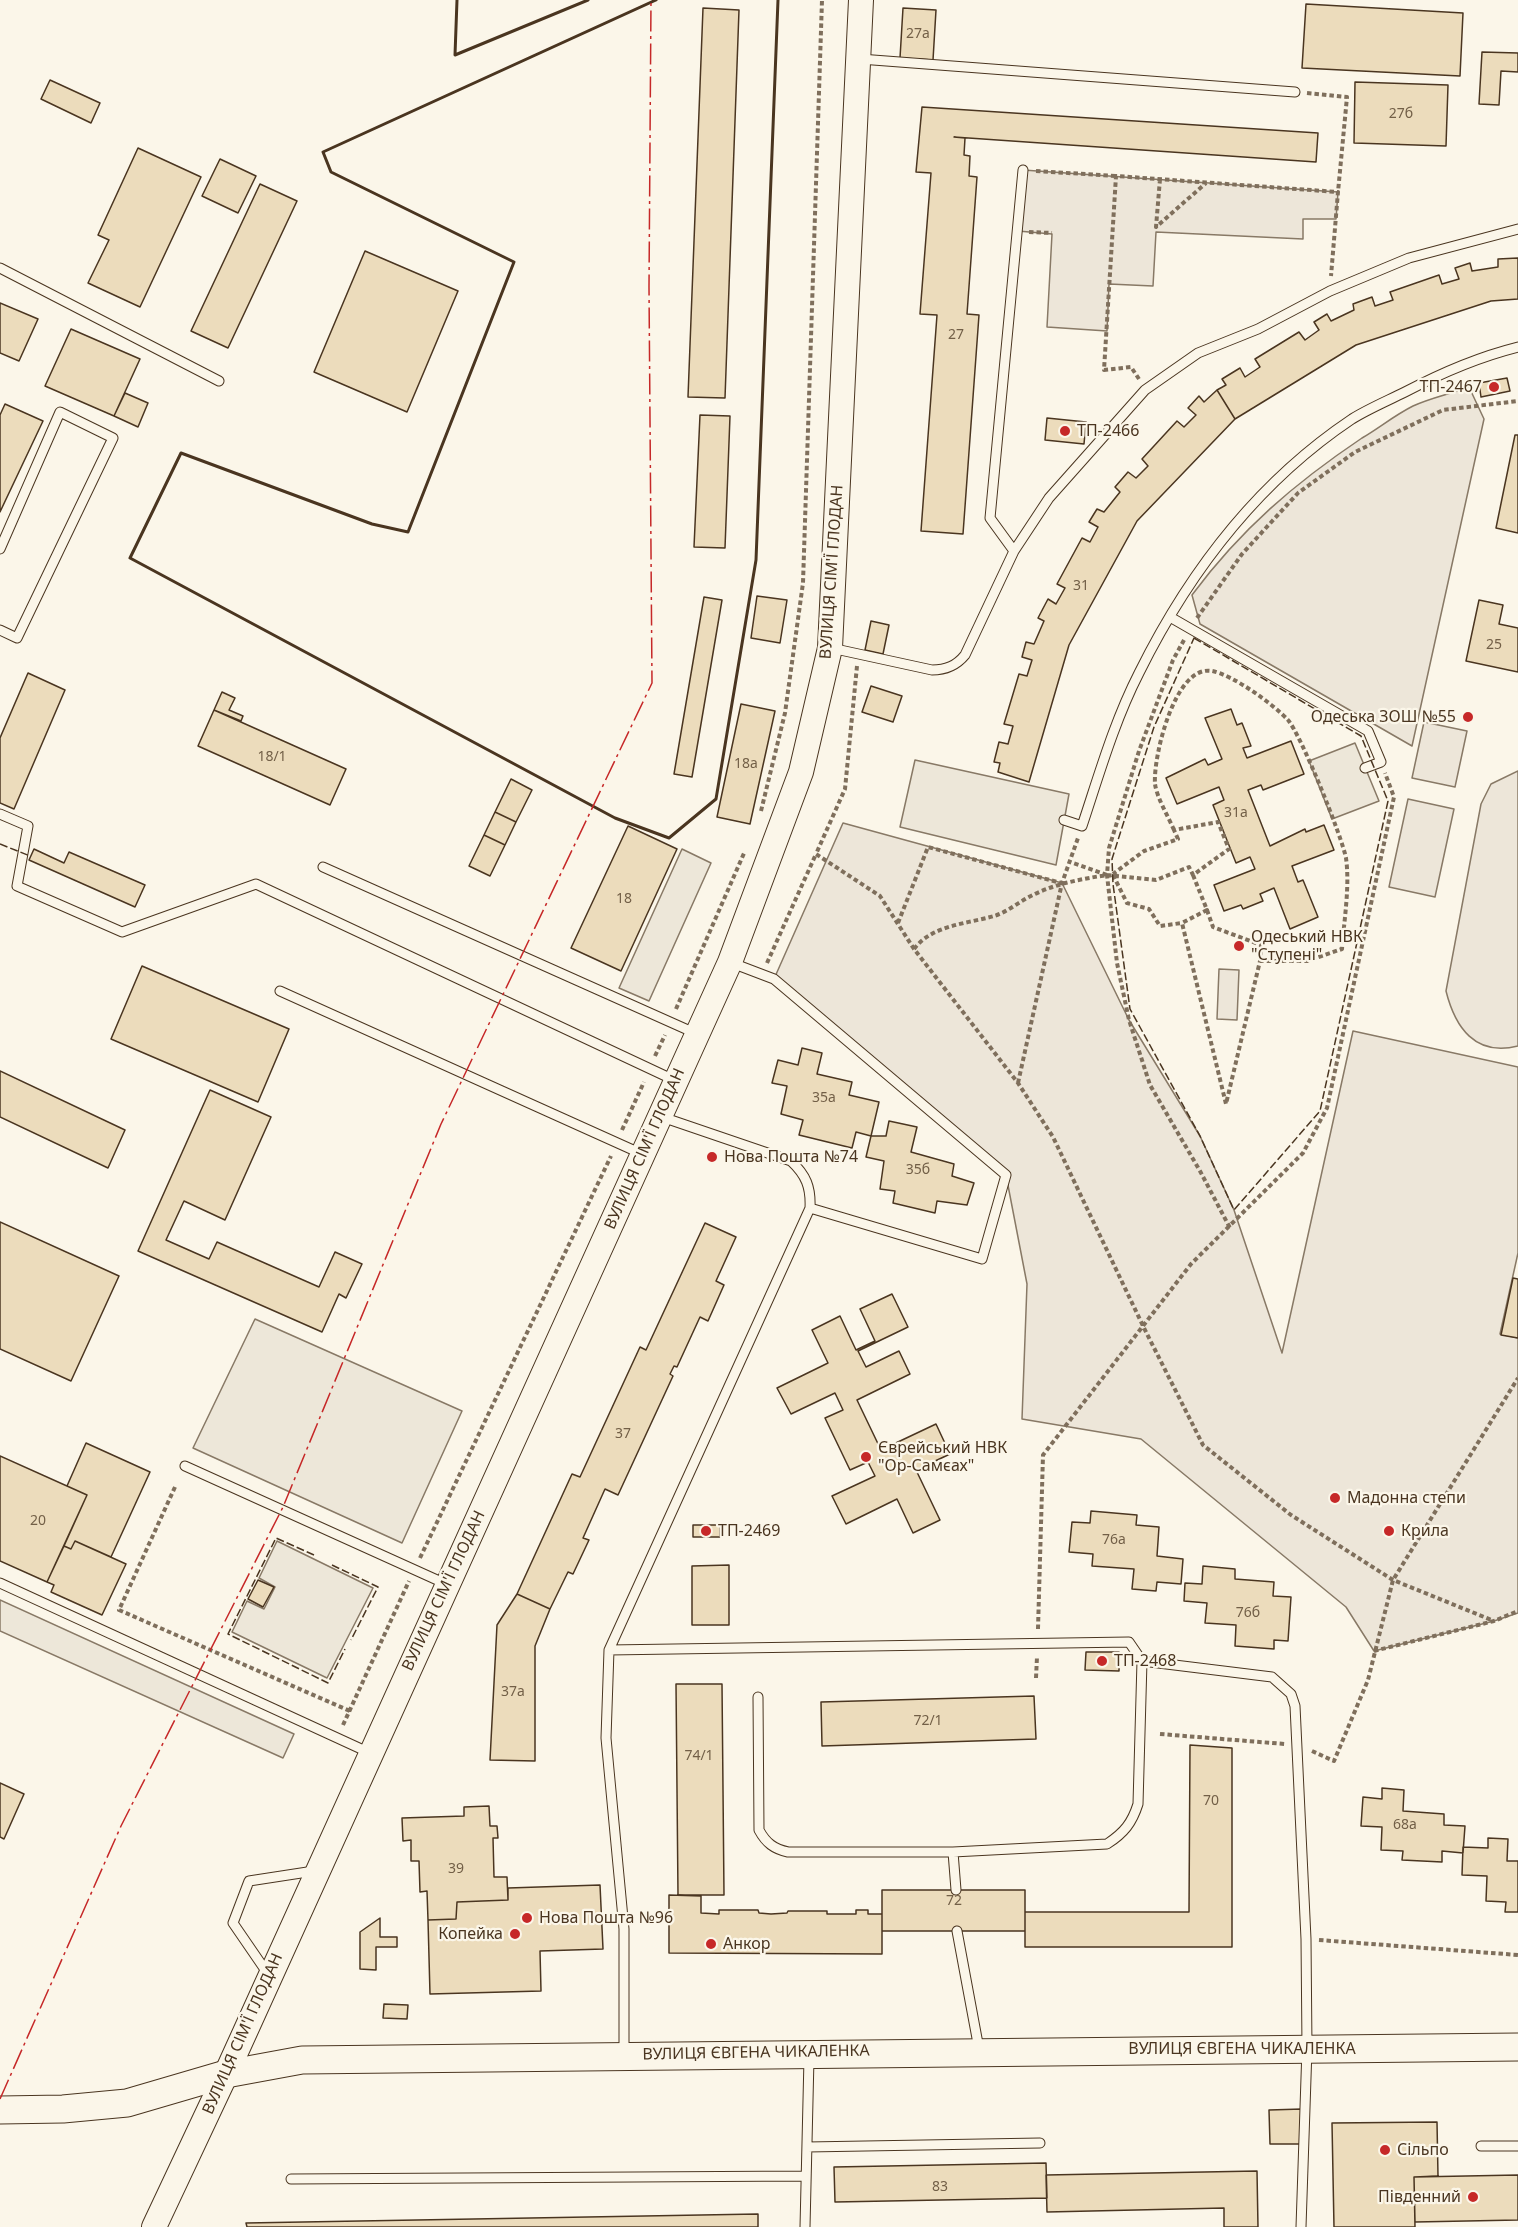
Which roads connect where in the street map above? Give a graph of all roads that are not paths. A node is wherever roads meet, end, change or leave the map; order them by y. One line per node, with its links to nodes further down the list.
1 (861, 0): 2 (street, ВУЛИЦЯ СІМ'Ї ГЛОДАН)
2 (860, 59): 3 (lane); 13 (street, ВУЛИЦЯ СІМ'Ї ГЛОДАН)
3 (1295, 92)
4 (1023, 170): 10 (lane)
5 (1518, 230): 10 (lane)
6 (0, 268): 8 (lane)
7 (1518, 347): 11 (lane)
8 (219, 381)
9 (0, 549): 12 (lane)
10 (1014, 551): 13 (lane)
11 (1170, 617): 14 (lane); 16 (lane)
12 (0, 630)
13 (830, 648): 18 (street, ВУЛИЦЯ СІМ'Ї ГЛОДАН)
14 (1365, 768)
15 (0, 814): 21 (lane)
16 (1064, 820)
17 (323, 867): 20 (lane)
18 (730, 962): 20 (street, ВУЛИЦЯ СІМ'Ї ГЛОДАН); 24 (lane)
19 (280, 992): 23 (lane)
20 (698, 1034): 21 (street, ВУЛИЦЯ СІМ'Ї ГЛОДАН)
21 (676, 1081): 22 (street, ВУЛИЦЯ СІМ'Ї ГЛОДАН)
22 (660, 1116): 23 (street, ВУЛИЦЯ СІМ'Ї ГЛОДАН); 24 (lane)
23 (644, 1155): 27 (street, ВУЛИЦЯ СІМ'Ї ГЛОДАН)
24 (810, 1208): 28 (lane)
25 (185, 1467): 27 (lane)
26 (0, 1583): 31 (lane)
27 (447, 1585): 31 (street, ВУЛИЦЯ СІМ'Ї ГЛОДАН)
28 (609, 1650): 29 (lane); 41 (lane)
29 (1142, 1661): 32 (lane); 38 (lane)
30 (758, 1697): 32 (lane)
31 (370, 1753): 33 (street, ВУЛИЦЯ СІМ'Ї ГЛОДАН)
32 (952, 1852): 34 (lane)
33 (317, 1871): 36 (street, ВУЛИЦЯ СІМ'Ї ГЛОДАН); 36 (lane)
34 (956, 1890)
35 (957, 1931): 39 (lane)
36 (270, 1976): 42 (street, ВУЛИЦЯ СІМ'Ї ГЛОДАН)
37 (1518, 2047): 38 (main road, ВУЛИЦЯ ЄВГЕНА ЧИКАЛЕНКА)
38 (1307, 2048): 39 (main road, ВУЛИЦЯ ЄВГЕНА ЧИКАЛЕНКА); 52 (lane)
39 (979, 2051): 40 (main road, ВУЛИЦЯ ЄВГЕНА ЧИКАЛЕНКА)
40 (809, 2052): 41 (main road, ВУЛИЦЯ ЄВГЕНА ЧИКАЛЕНКА); 47 (lane)
41 (624, 2054): 42 (main road, ВУЛИЦЯ ЄВГЕНА ЧИКАЛЕНКА)
42 (226, 2074): 43 (main road, ВУЛИЦЯ ЄВГЕНА ЧИКАЛЕНКА); 50 (street, ВУЛИЦЯ СІМ'Ї ГЛОДАН)
43 (0, 2110)
44 (1040, 2143): 47 (lane)
45 (1481, 2146): 46 (lane)
46 (1518, 2146)
47 (807, 2147): 48 (lane)
48 (806, 2176): 49 (lane); 51 (lane)
49 (291, 2180)
50 (154, 2227)
51 (805, 2227)
52 (1301, 2227)

